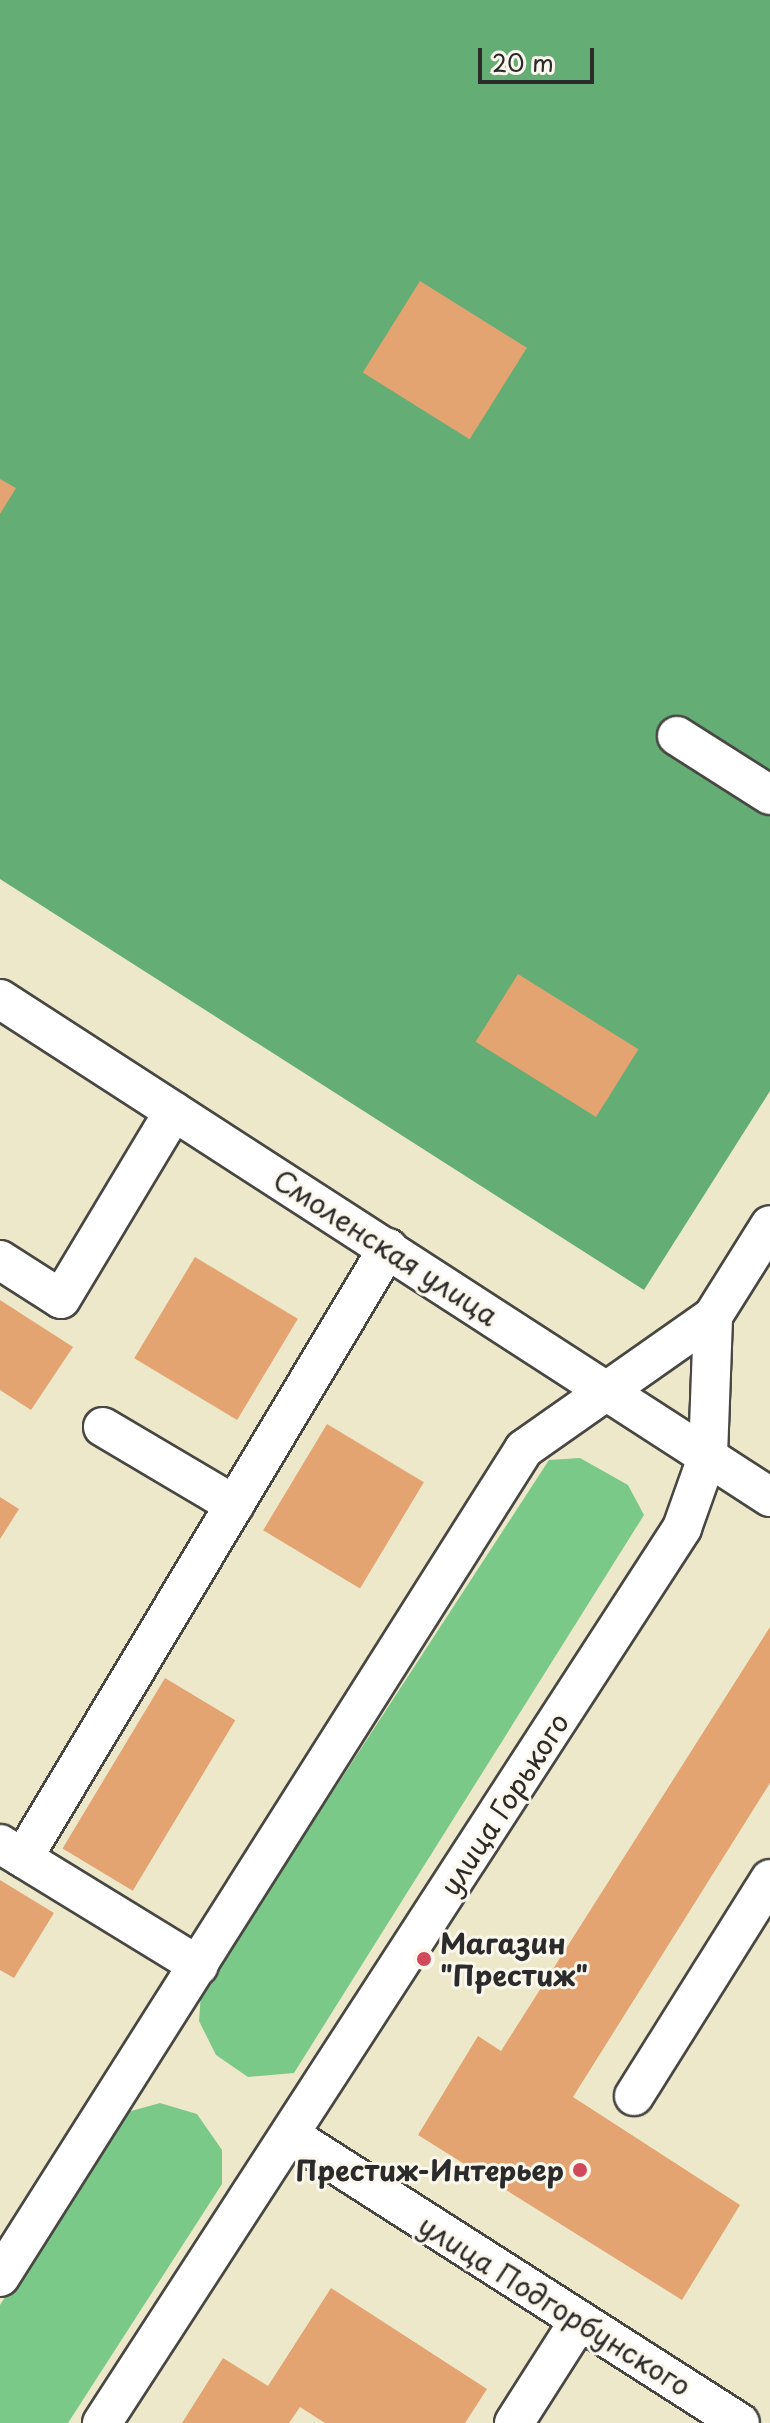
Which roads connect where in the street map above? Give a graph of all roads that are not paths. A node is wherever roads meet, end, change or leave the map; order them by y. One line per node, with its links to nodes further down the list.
1 (677, 736): 2 (street)
2 (770, 795)
3 (0, 999): 4 (street, Смоленская улица)
4 (174, 1111): 6 (street, Смоленская улица); 7 (street)
5 (770, 1225): 8 (street)
6 (388, 1248): 9 (street, Смоленская улица); 13 (street)
7 (0, 1260)
8 (713, 1316): 9 (street); 11 (street, улица Горького)
9 (607, 1389): 11 (street, Смоленская улица); 16 (street)
10 (103, 1427): 13 (street)
11 (708, 1455): 12 (street, Смоленская улица); 18 (street, улица Горького)
12 (770, 1497)
13 (235, 1505): 14 (street)
14 (12, 1851): 16 (street)
15 (770, 1879): 17 (street)
16 (199, 1966): 19 (street)
17 (634, 2096)
18 (290, 2135): 20 (street, улица Подгорбунского); 21 (street, улица Горького)
19 (0, 2277)
20 (579, 2321): 22 (street); 23 (street, улица Подгорбунского)
21 (102, 2423)
22 (514, 2423)
23 (740, 2423)

